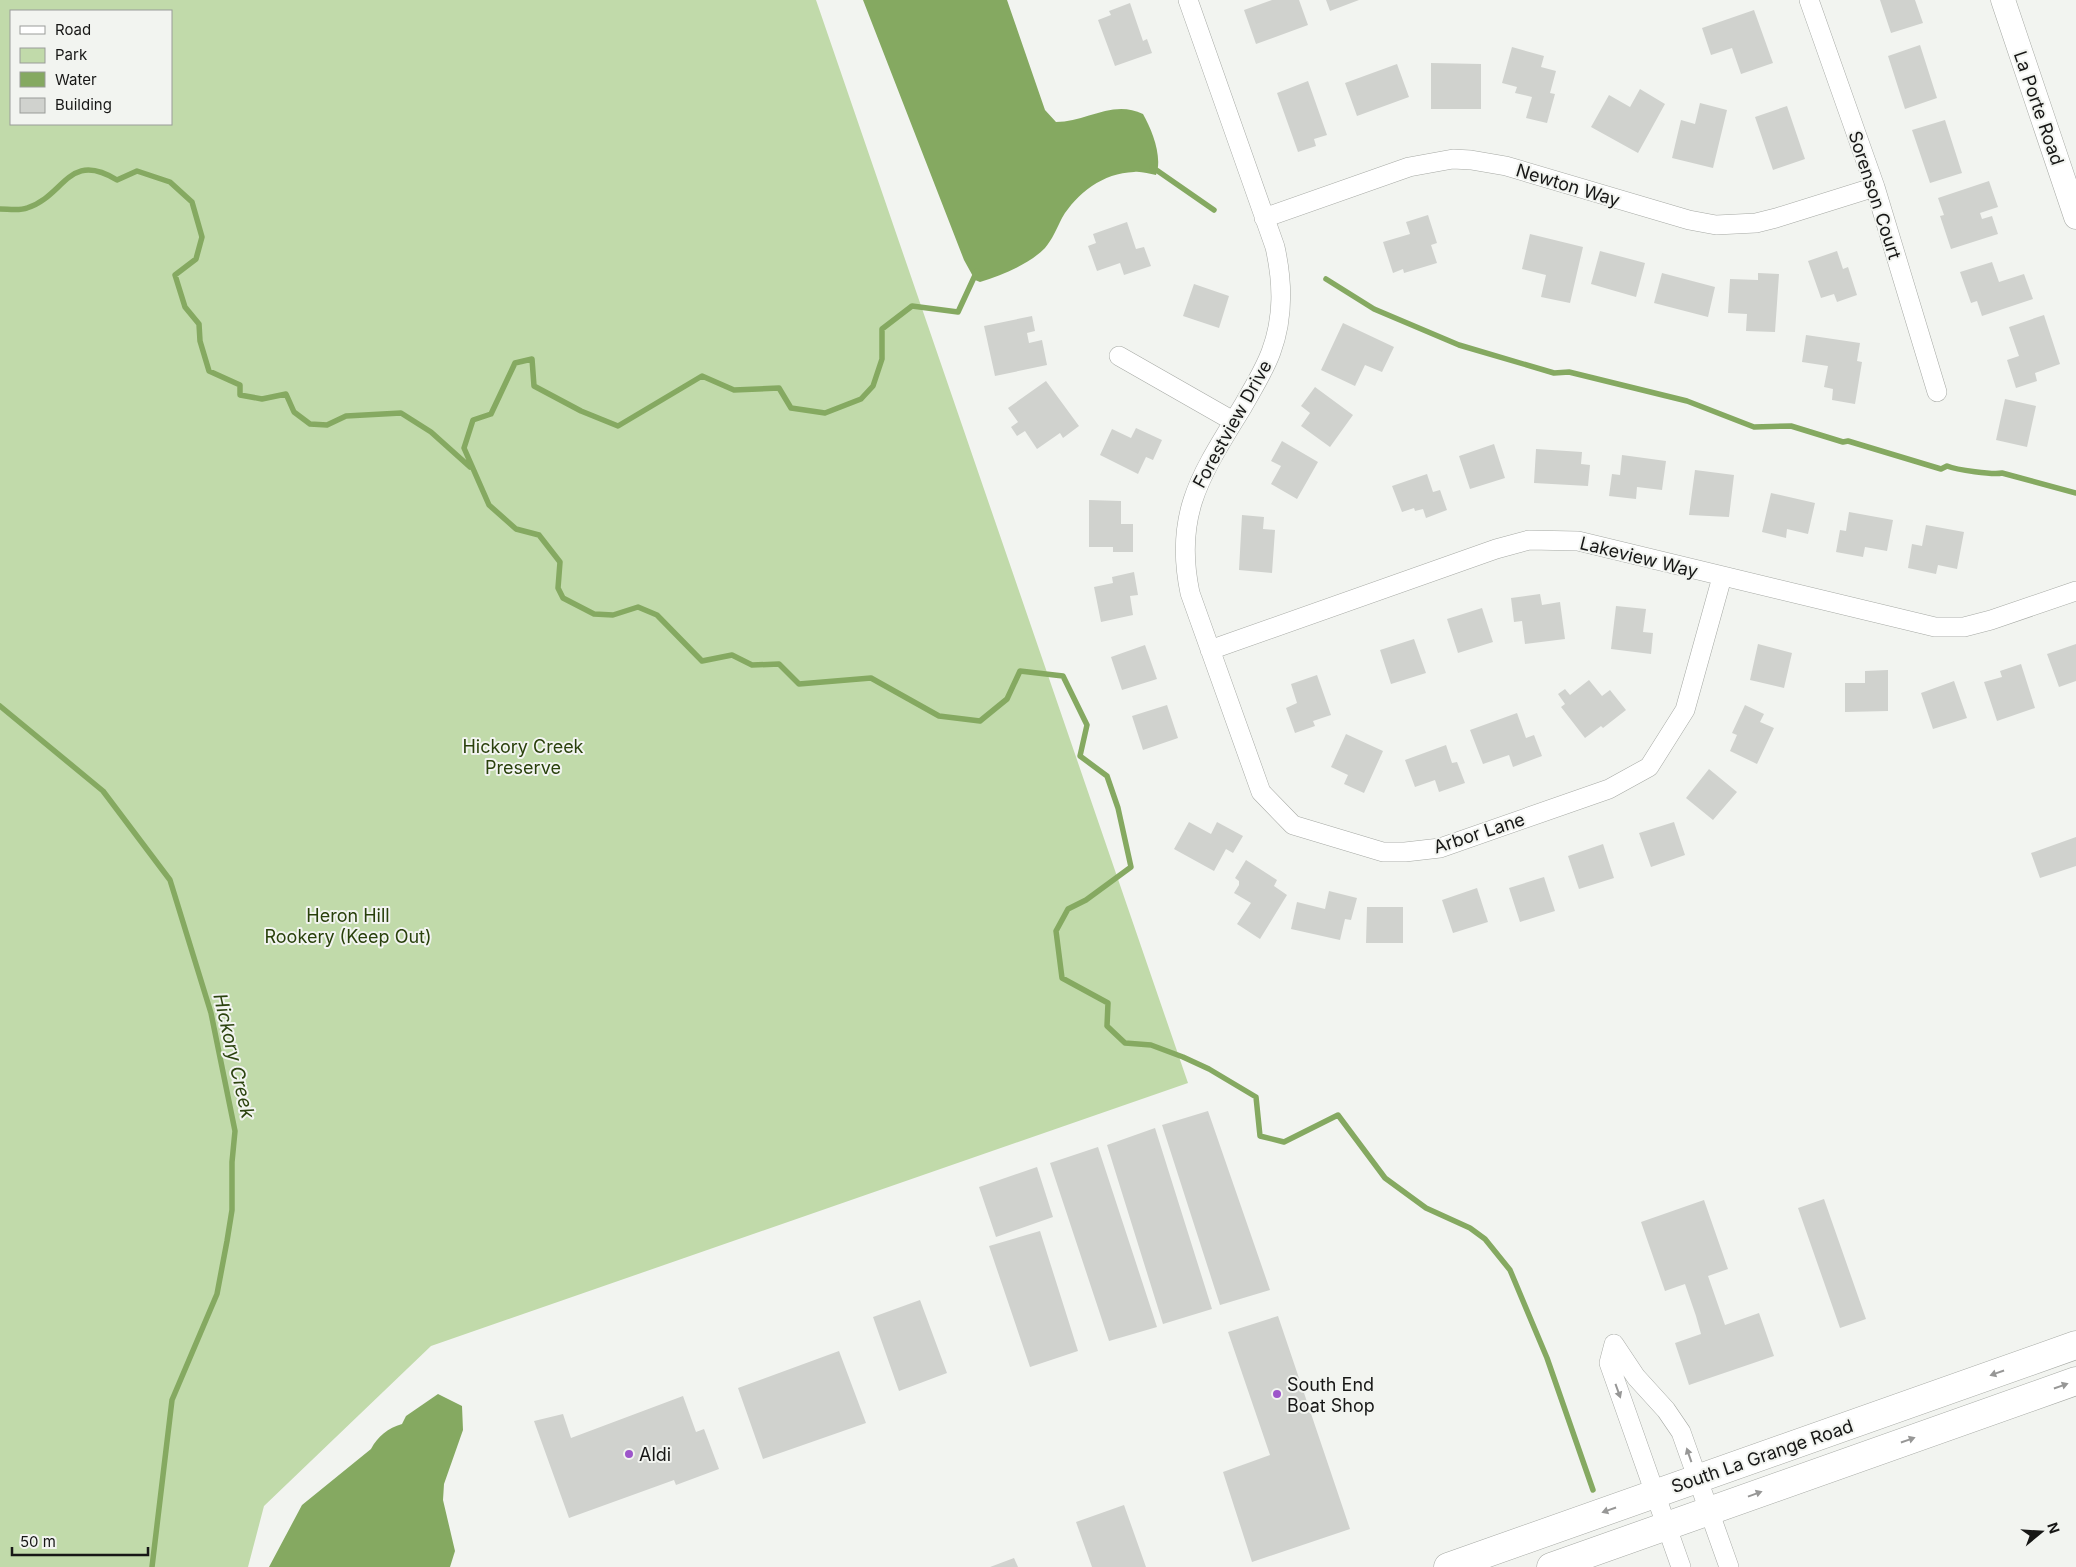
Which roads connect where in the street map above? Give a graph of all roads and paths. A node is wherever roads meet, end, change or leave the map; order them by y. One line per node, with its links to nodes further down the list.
1 (1188, 0): 6 (street, Forestview Drive)
2 (1809, 0): 4 (street, Sorenson Court)
3 (2003, 0): 5 (street, La Porte Road)
4 (1874, 187): 6 (street, Newton Way); 8 (street, Sorenson Court)
5 (2076, 217)
6 (1264, 218): 9 (street, Forestview Drive)
7 (1119, 356): 9 (street)
8 (1937, 392)
9 (1233, 421): 12 (street, Forestview Drive)
10 (1722, 577): 11 (street, Lakeview Way); 12 (street, Lakeview Way); 12 (street, Arbor Lane)
11 (2076, 592)
12 (1210, 650)
13 (2076, 1345): 15 (main road, South La Grange Road, one-way to 15)
14 (2076, 1381): 17 (main road, South La Grange Road, one-way to 14)
15 (1698, 1479): 16 (main road, South La Grange Road); 16 (street, one-way to 16); 17 (street)
16 (1655, 1494): 18 (street); 19 (main road, South La Grange Road, one-way to 19)
17 (1709, 1511): 18 (main road, South La Grange Road); 22 (street)
18 (1666, 1526): 20 (main road, South La Grange Road); 21 (street)
19 (1448, 1567)
20 (1551, 1567)
21 (1681, 1567)
22 (1729, 1567)

